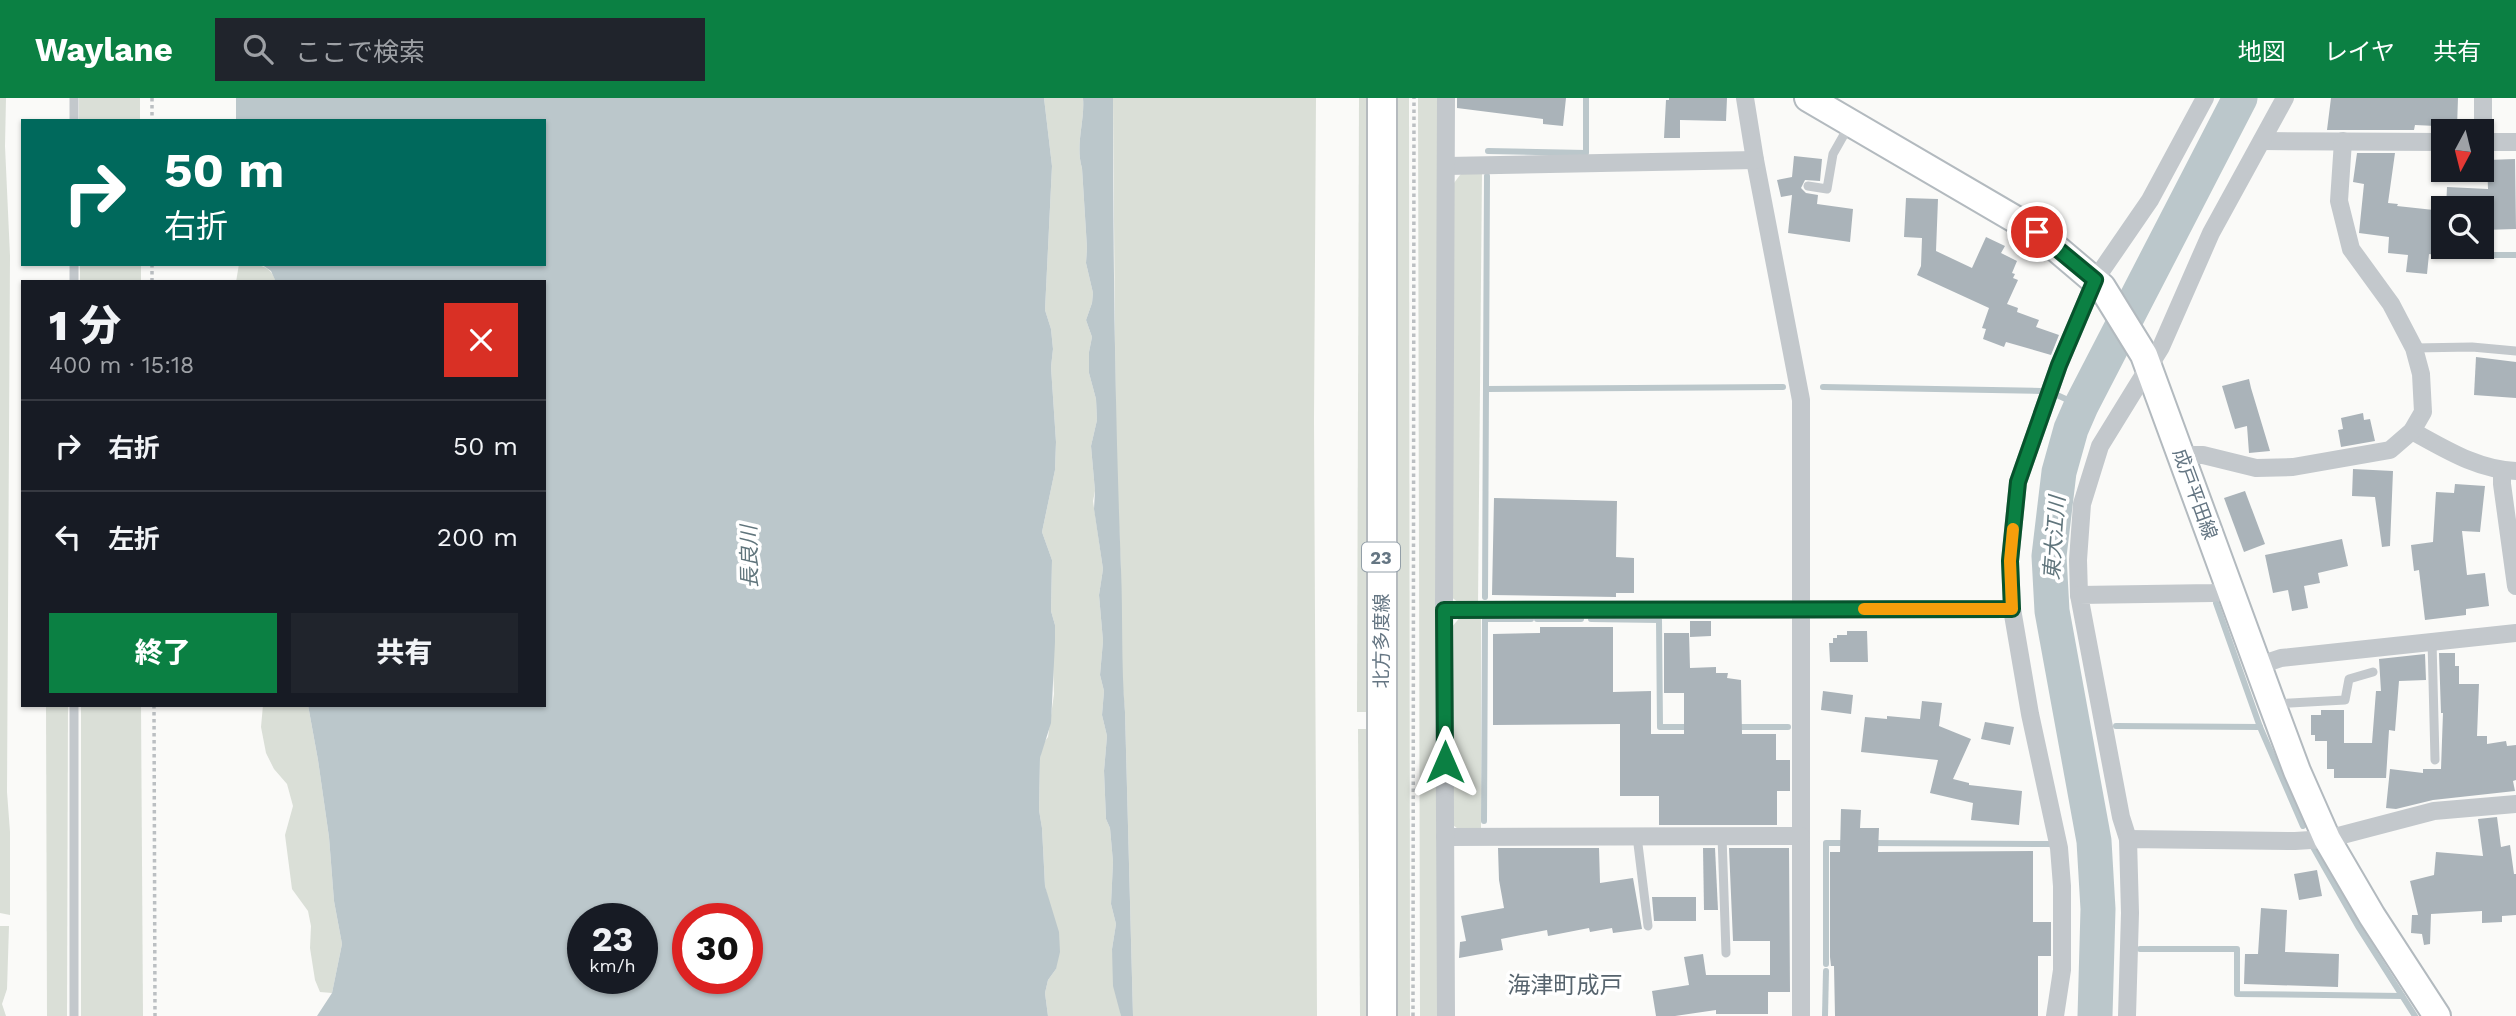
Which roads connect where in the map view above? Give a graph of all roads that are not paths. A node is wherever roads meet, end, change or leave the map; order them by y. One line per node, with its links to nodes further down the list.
1 (74, 98): 9 (lane)
2 (1382, 98): 50 (main road, 北方多度線 / 23)
3 (1446, 98): 18 (street)
4 (1745, 98): 17 (street)
5 (1808, 98): 11 (main road, 成戸平田線)
6 (2205, 98): 20 (street)
7 (2285, 98): 12 (street)
8 (2483, 98): 10 (street)
9 (74, 119)
10 (2483, 119)
11 (1850, 123): 19 (lane); 20 (main road, 成戸平田線)
12 (2262, 141): 13 (street); 23 (street)
13 (2343, 141): 14 (street); 21 (street)
14 (2431, 142)
15 (2494, 142): 16 (street)
16 (2516, 142)
17 (1755, 160): 18 (street); 32 (street)
18 (1447, 166): 31 (street)
19 (1808, 186)
20 (2099, 284): 23 (main road, 成戸平田線); 30 (street)
21 (2414, 348): 22 (lane); 24 (street)
22 (2516, 352)
23 (2147, 361): 25 (main road, 成戸平田線); 29 (street)
24 (2412, 431): 25 (street); 26 (street)
25 (2181, 455): 28 (main road, 成戸平田線)
26 (2509, 470): 27 (street)
27 (2516, 586)
28 (2230, 589): 29 (street); 35 (main road, 成戸平田線)
29 (2079, 596): 45 (street)
30 (2012, 609): 32 (street); 53 (street)
31 (1444, 610): 32 (street); 44 (street)
32 (1801, 610): 43 (street)
33 (2516, 633): 34 (street)
34 (2432, 641): 35 (street); 39 (lane)
35 (2257, 666): 37 (main road, 成戸平田線)
36 (2373, 672): 37 (lane)
37 (2272, 705): 46 (main road, 成戸平田線)
38 (74, 707): 49 (lane)
39 (2435, 760)
40 (2516, 804): 46 (street)
41 (1637, 836): 42 (street); 44 (street); 47 (lane)
42 (1722, 836): 43 (street); 48 (lane)
43 (1801, 836): 52 (street)
44 (1445, 837): 51 (street)
45 (2128, 839): 46 (street); 54 (street)
46 (2328, 839): 55 (main road, 成戸平田線)
47 (1648, 926)
48 (1726, 953)
49 (74, 1016)
50 (1382, 1016)
51 (1446, 1016)
52 (1801, 1016)
53 (2055, 1016)
54 (2127, 1016)
55 (2437, 1016)

